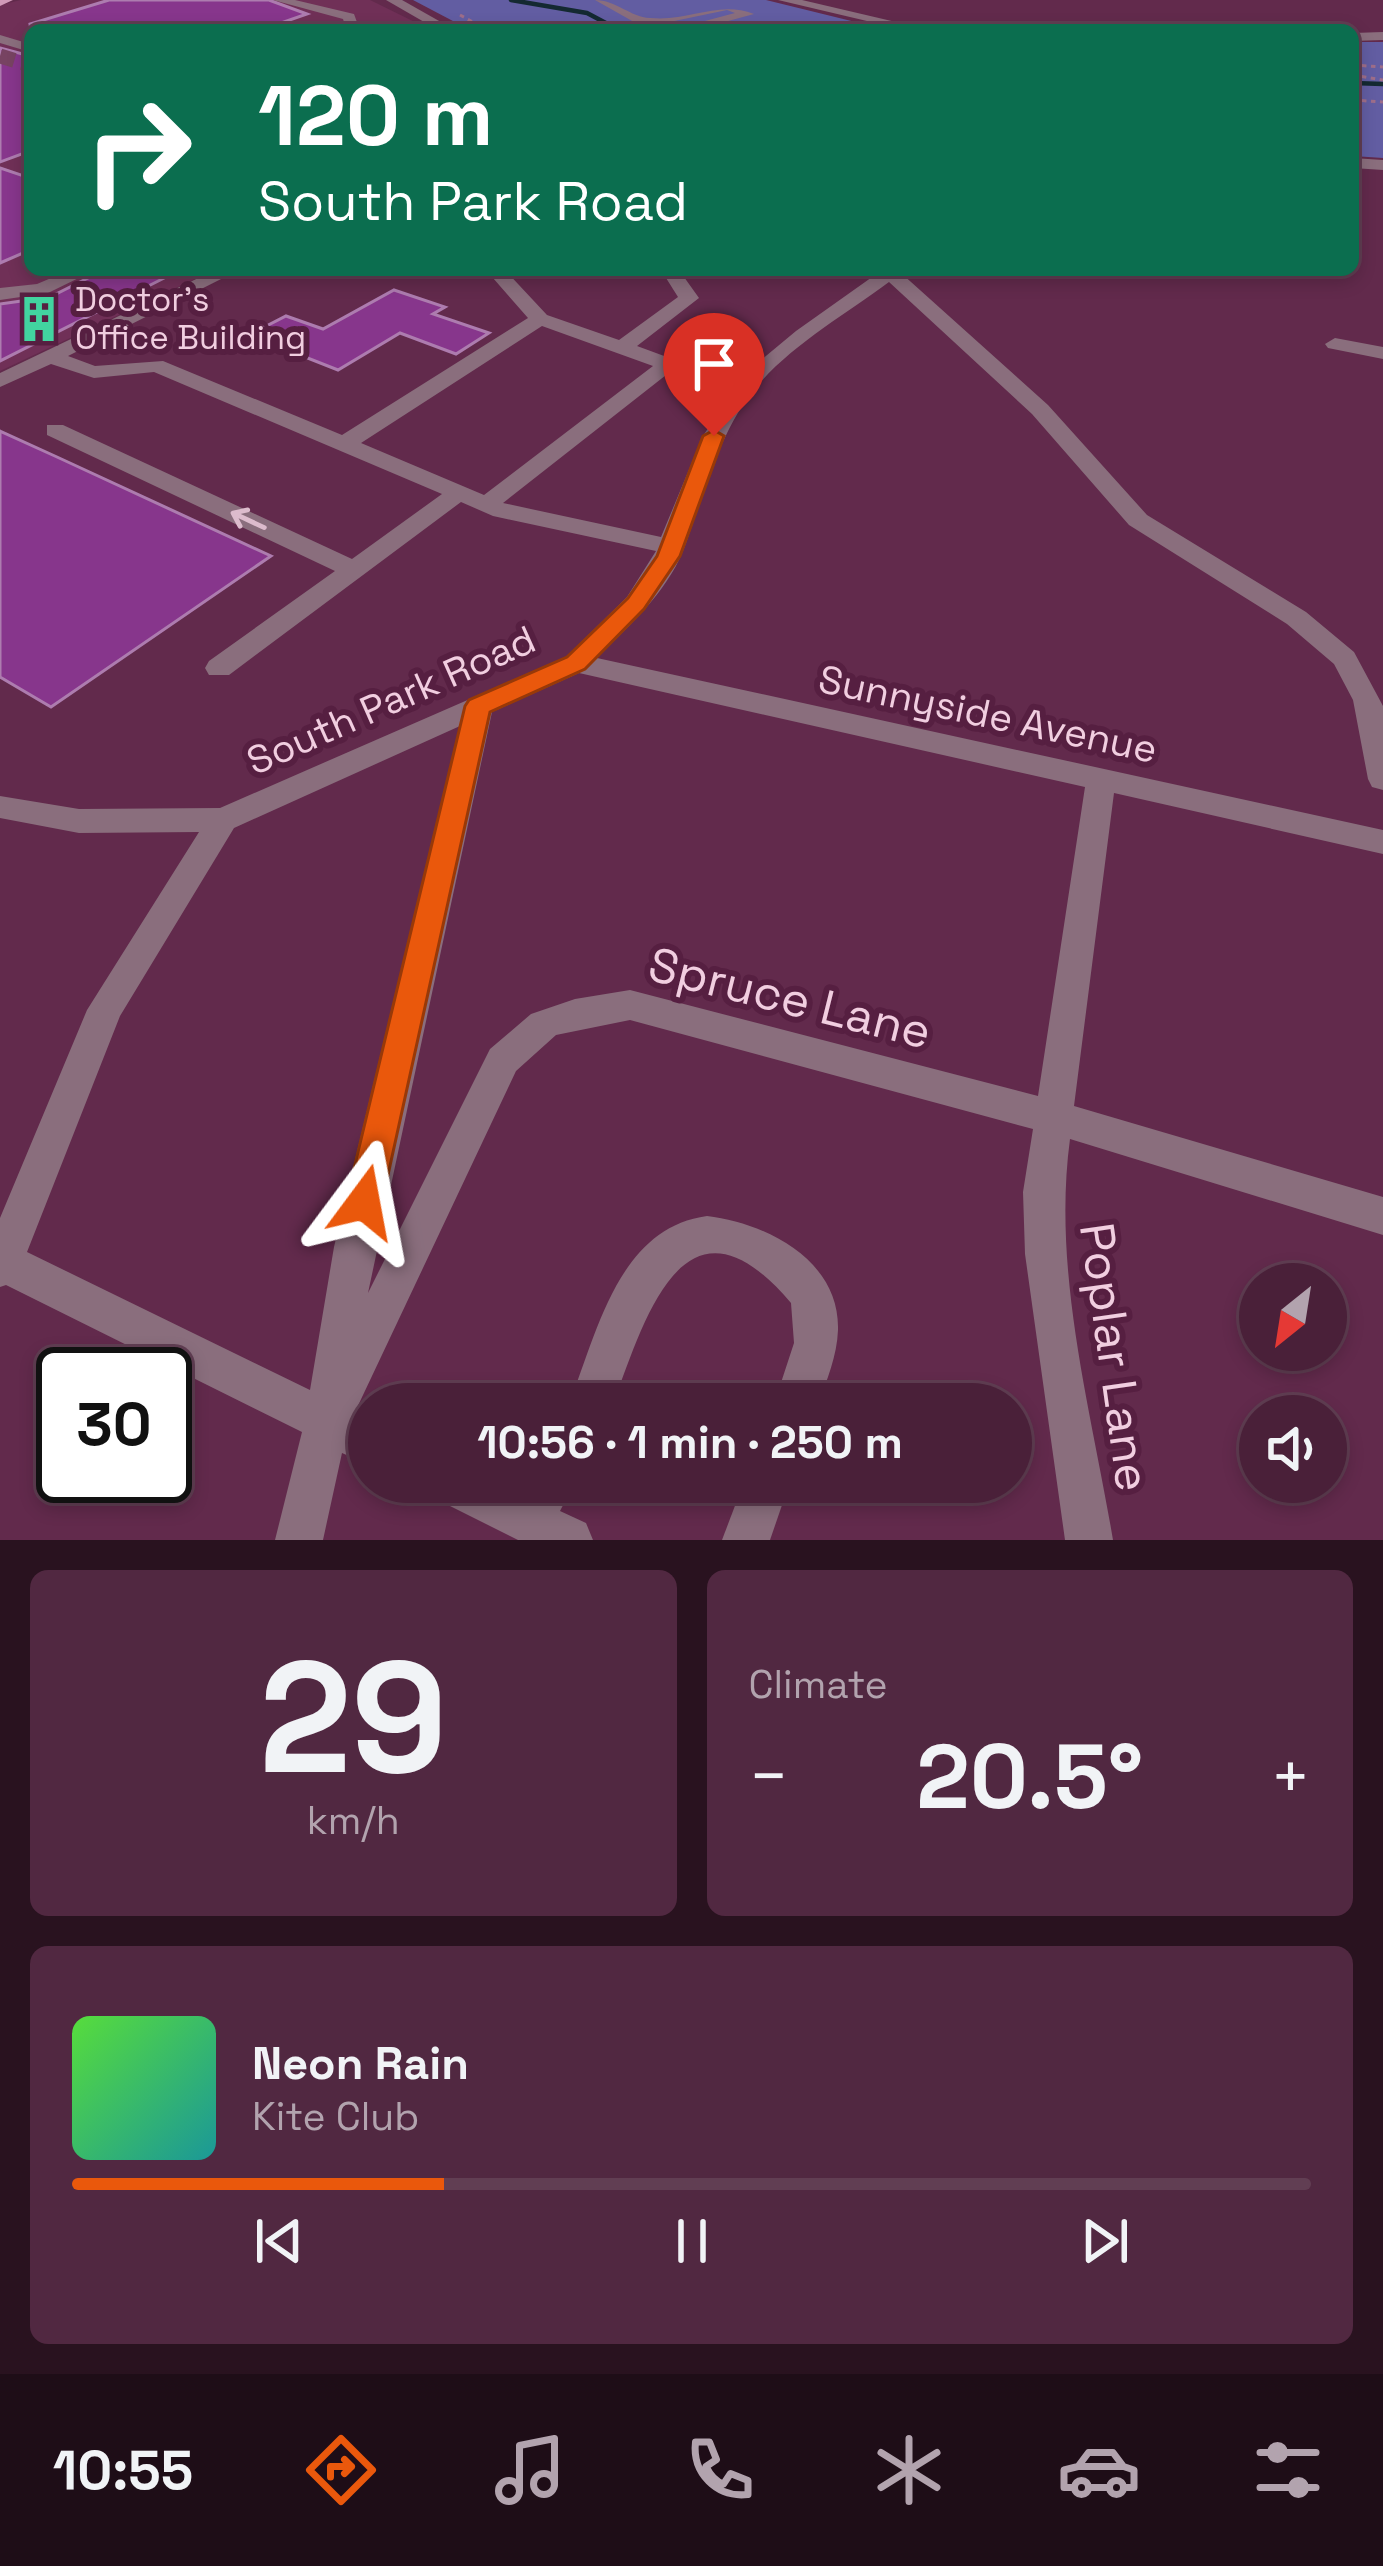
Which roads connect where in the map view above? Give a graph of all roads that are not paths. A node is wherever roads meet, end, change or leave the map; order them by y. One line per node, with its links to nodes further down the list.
1 (279, 0): 9 (street)
2 (392, 0): 10 (street)
3 (601, 0): 8 (street)
4 (784, 0): 5 (street)
5 (802, 5): 7 (street); 13 (street)
6 (748, 14): 7 (street); 8 (street); 11 (street)
7 (771, 16): 12 (street)
8 (646, 23)
9 (351, 24)
10 (437, 24)
11 (704, 24)
12 (752, 24)
13 (894, 24)
14 (72, 276): 20 (street)
15 (218, 276): 25 (street)
16 (501, 276): 21 (street)
17 (674, 276): 23 (street)
18 (886, 276): 33 (street, South Park Road)
19 (896, 276): 39 (street)
20 (4, 292)
21 (540, 319): 23 (street); 29 (street)
22 (1336, 344): 24 (street)
23 (621, 348): 32 (street)
24 (1383, 353)
25 (50, 357): 26 (street); 29 (street)
26 (0, 381)
27 (55, 430): 28 (street)
28 (83, 442): 30 (street); 34 (street, one-way to 28)
29 (343, 445): 31 (street)
30 (57, 457)
31 (459, 493): 32 (street); 34 (street)
32 (487, 504): 33 (street)
33 (673, 547): 35 (street, South Park Road)
34 (354, 570): 36 (street)
35 (576, 663): 37 (street, South Park Road); 38 (street, Sunnyside Avenue)
36 (219, 668)
37 (478, 706): 41 (street, South Park Road); 48 (street, Spruce Lane)
38 (1101, 778): 42 (street, Sunnyside Avenue); 43 (street, Poplar Lane)
39 (1383, 779)
40 (0, 807): 41 (street)
41 (223, 820): 45 (street, South Park Road)
42 (1383, 842)
43 (1053, 1117): 44 (street, Spruce Lane); 48 (street, Spruce Lane); 55 (street, Poplar Lane)
44 (1383, 1216)
45 (1, 1263): 48 (street)
46 (600, 1383): 47 (street)
47 (802, 1383)
48 (327, 1422): 49 (street); 52 (street, Spruce Lane)
49 (348, 1432)
50 (541, 1503): 53 (street)
51 (759, 1503): 54 (street)
52 (299, 1540)
53 (569, 1540)
54 (746, 1540)
55 (1089, 1540)

